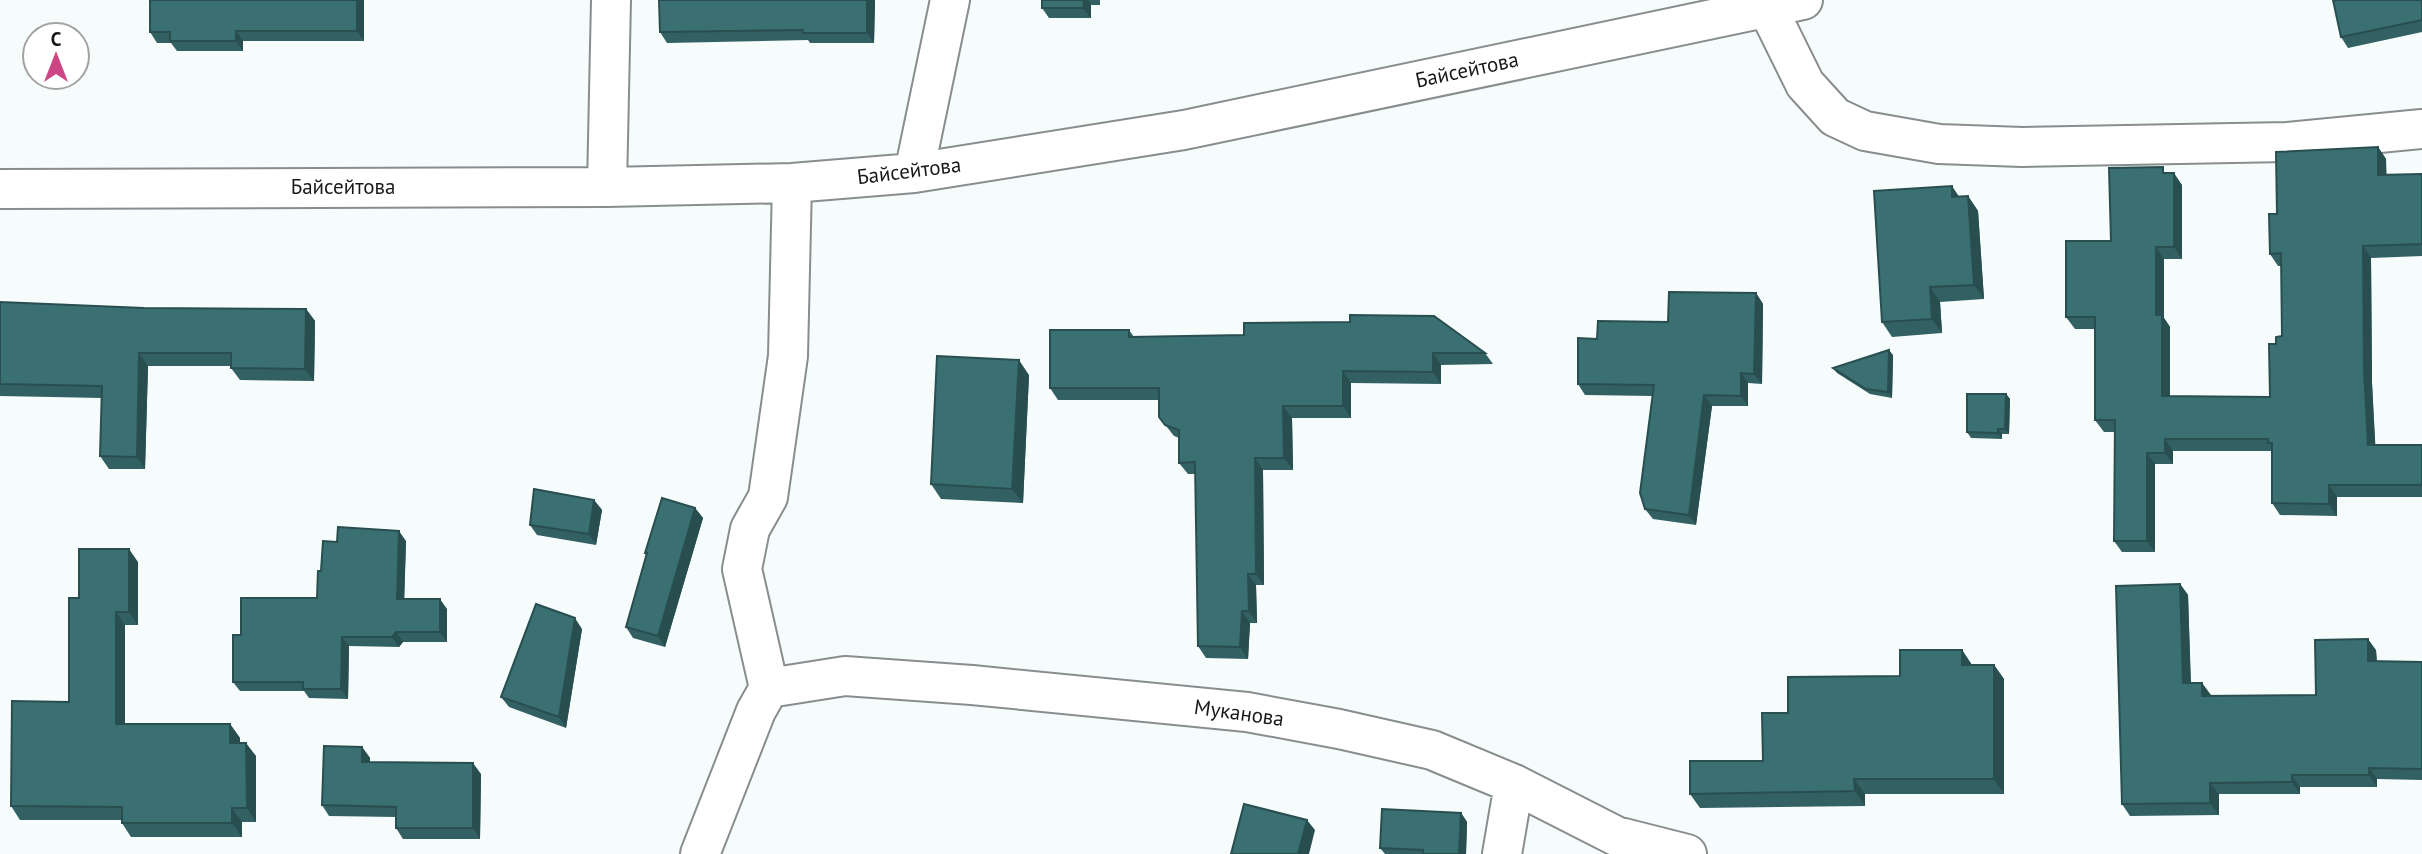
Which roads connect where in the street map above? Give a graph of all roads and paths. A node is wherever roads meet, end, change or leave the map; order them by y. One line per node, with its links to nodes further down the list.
1 (611, 0): 7 (street)
2 (950, 0): 5 (street)
3 (1785, 4): 4 (street); 5 (street, Байсейтова)
4 (2422, 130)
5 (914, 173): 6 (street, Байсейтова)
6 (792, 183): 7 (street, Байсейтова); 9 (street)
7 (607, 187): 8 (street, Байсейтова)
8 (0, 189)
9 (769, 688): 10 (street, Муканова); 12 (street)
10 (1514, 784): 11 (street, Муканова); 13 (street)
11 (1637, 848): 14 (street, Муканова)
12 (700, 854)
13 (1502, 854)
14 (1687, 854)

